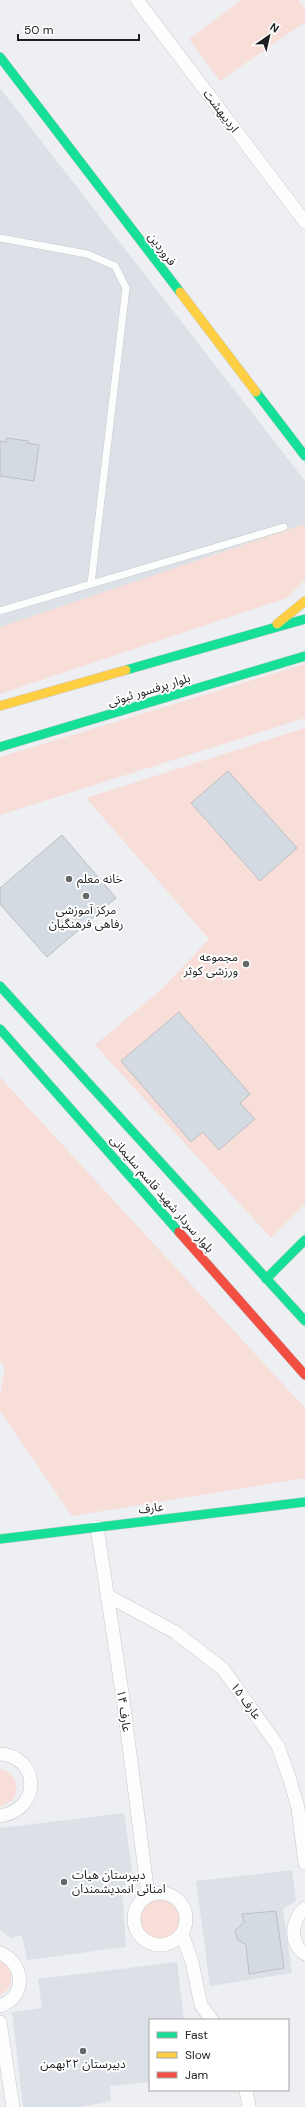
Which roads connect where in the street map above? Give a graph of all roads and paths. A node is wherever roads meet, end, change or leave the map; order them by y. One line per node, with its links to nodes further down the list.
1 (136, 0): 3 (street, اردیبهشت)
2 (0, 57): 5 (main road, فروردین)
3 (305, 222)
4 (0, 238): 7 (lane)
5 (305, 456)
6 (284, 527): 7 (lane)
7 (91, 584): 9 (lane)
8 (305, 601): 11 (main road)
9 (0, 611)
10 (305, 619): 11 (main road, بلوار پرفسور ثبوتی)
11 (270, 629): 13 (main road, بلوار پرفسور ثبوتی)
12 (305, 656): 14 (main road, بلوار پرفسور ثبوتی)
13 (0, 706)
14 (0, 747)
15 (0, 986): 18 (main road, بلوار سردار شهید قاسم سلیمانی)
16 (0, 1029): 20 (main road, بلوار سردار شهید قاسم سلیمانی)
17 (305, 1240): 18 (main road)
18 (266, 1278): 19 (main road, بلوار سردار شهید قاسم سلیمانی)
19 (305, 1321)
20 (305, 1375)
21 (305, 1502): 22 (main road, عارف)
22 (97, 1527): 23 (main road, عارف); 24 (street, عارف ۱۴)
23 (0, 1539)
24 (108, 1596): 27 (street, عارف ۱۵); 28 (street, عارف ۱۴)
25 (0, 1754): 26 (street)
26 (0, 1816)
27 (305, 1862)
28 (148, 1895): 30 (street); 30 (street)
29 (305, 1908): 32 (street)
30 (182, 1934): 34 (street)
31 (0, 1953): 33 (street)
32 (305, 1954)
33 (0, 2006)
34 (211, 2019)
35 (0, 2022): 37 (street)
36 (246, 2091): 38 (street)
37 (13, 2107)
38 (249, 2107)

